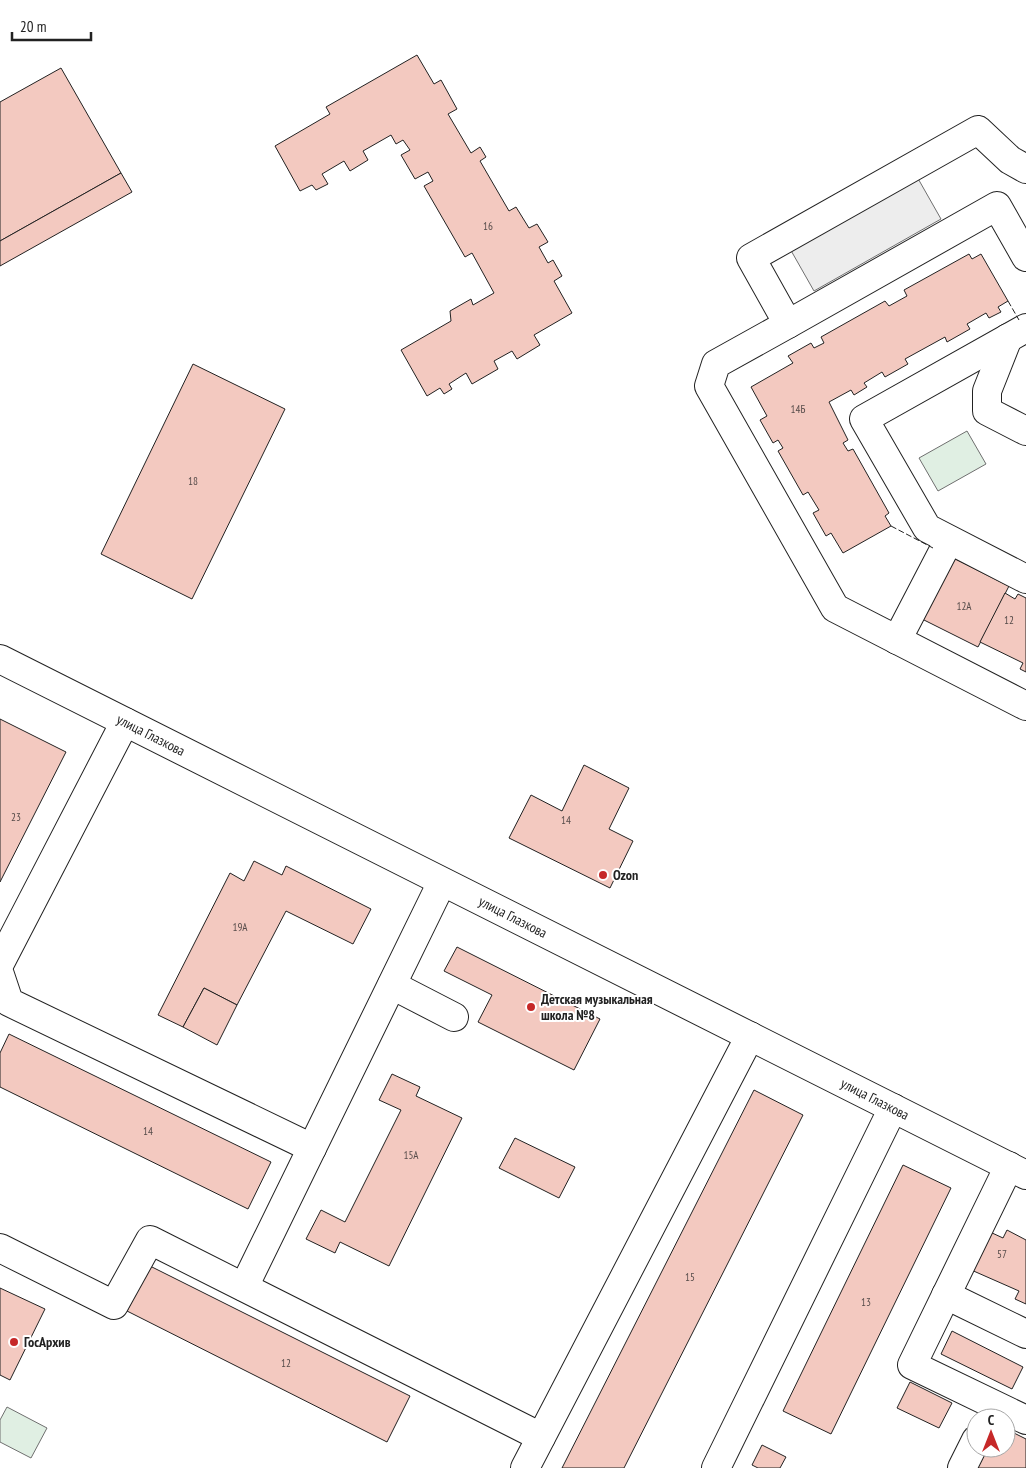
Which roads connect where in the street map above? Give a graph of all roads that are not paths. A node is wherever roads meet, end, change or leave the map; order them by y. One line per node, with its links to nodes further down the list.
1 (1026, 169): 3 (street)
2 (1026, 257): 3 (street)
3 (788, 324): 8 (street)
4 (1017, 333): 5 (street); 6 (street)
5 (1026, 431)
6 (949, 540): 7 (street); 8 (street)
7 (1026, 579)
8 (897, 640): 10 (street)
9 (0, 659): 11 (street, улица Глазкова)
10 (1026, 706)
11 (125, 722): 12 (street, улица Глазкова); 13 (street)
12 (442, 882): 15 (street); 17 (street, улица Глазкова)
13 (0, 963)
14 (0, 975): 19 (street)
15 (392, 985): 16 (street); 19 (street)
16 (454, 1017)
17 (750, 1036): 18 (street, улица Глазкова); 26 (street)
18 (893, 1108): 20 (street, улица Глазкова); 28 (street)
19 (312, 1148): 22 (street)
20 (1017, 1171): 23 (street)
21 (0, 1248): 22 (street)
22 (244, 1287): 26 (street)
23 (946, 1296): 24 (street); 25 (street)
24 (1026, 1334)
25 (1026, 1420)
26 (540, 1437): 27 (street)
27 (525, 1468)
28 (716, 1468)

